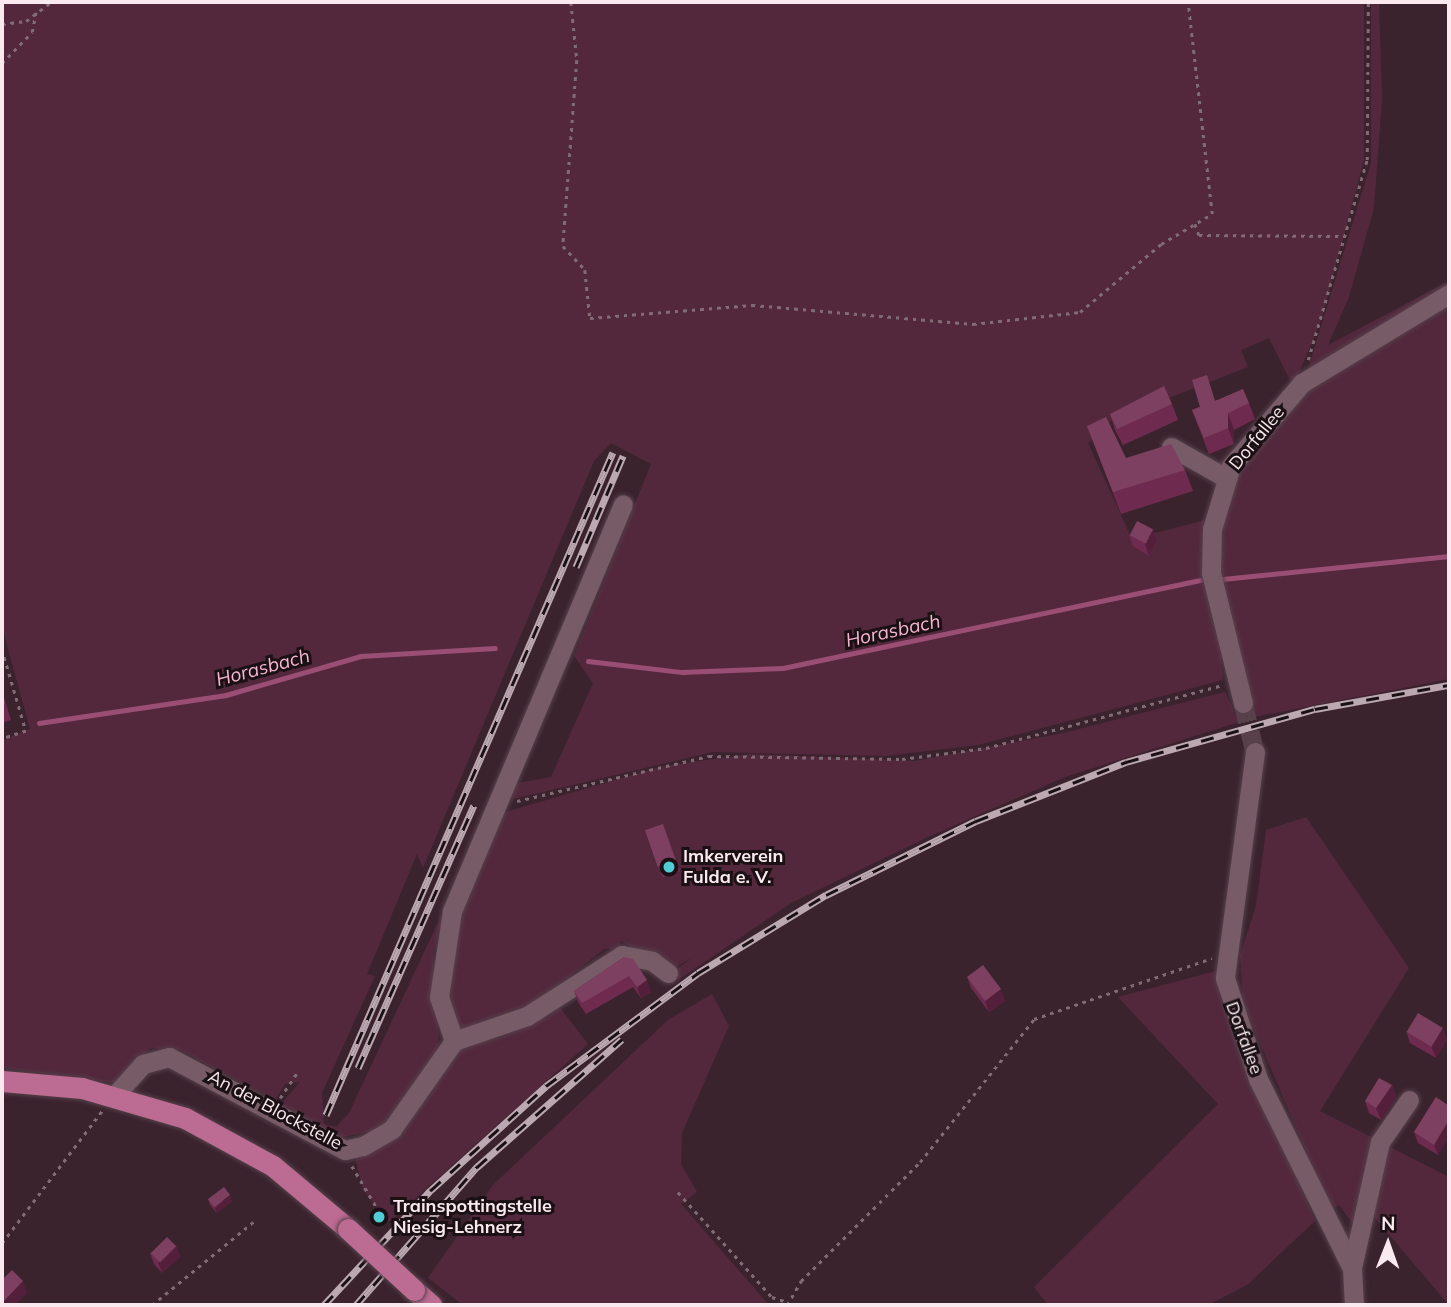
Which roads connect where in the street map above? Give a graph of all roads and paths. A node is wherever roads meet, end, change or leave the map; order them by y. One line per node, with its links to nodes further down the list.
1 (51, 2): 5 (path)
2 (571, 2): 8 (path)
3 (1188, 2): 8 (path)
4 (1368, 2): 9 (path)
5 (36, 12): 6 (path); 7 (path)
6 (2, 24)
7 (2, 63)
8 (1195, 224): 9 (path)
9 (1347, 236): 11 (path)
10 (1449, 294): 11 (street)
11 (1302, 383): 13 (street, Dorfallee)
12 (1171, 447): 13 (street)
13 (1226, 478): 16 (street, Dorfallee)
14 (623, 504): 20 (street)
15 (2, 649): 18 (path)
16 (1236, 682): 17 (street, Dorfallee); 20 (path)
17 (1242, 703)
18 (2, 739)
19 (1255, 752): 21 (street, Dorfallee)
20 (494, 807): 23 (street)
21 (1223, 954): 35 (street, Dorfallee); 36 (path)
22 (668, 972): 23 (street)
23 (454, 1041): 30 (street, An der Blockstelle)
24 (299, 1071): 29 (path)
25 (2, 1081): 27 (main road)
26 (1409, 1100): 35 (street)
27 (110, 1101): 28 (path); 29 (street, An der Blockstelle); 34 (path); 38 (main road, bridge)
28 (95, 1104)
29 (271, 1109): 30 (street, An der Blockstelle)
30 (345, 1150): 32 (path)
31 (678, 1192): 36 (path)
32 (380, 1213)
33 (253, 1222): 37 (path)
34 (2, 1243)
35 (1352, 1268): 40 (street, Dorfallee)
36 (784, 1301): 39 (path)
37 (152, 1305)
38 (431, 1305)
39 (787, 1305)
40 (1354, 1305)

